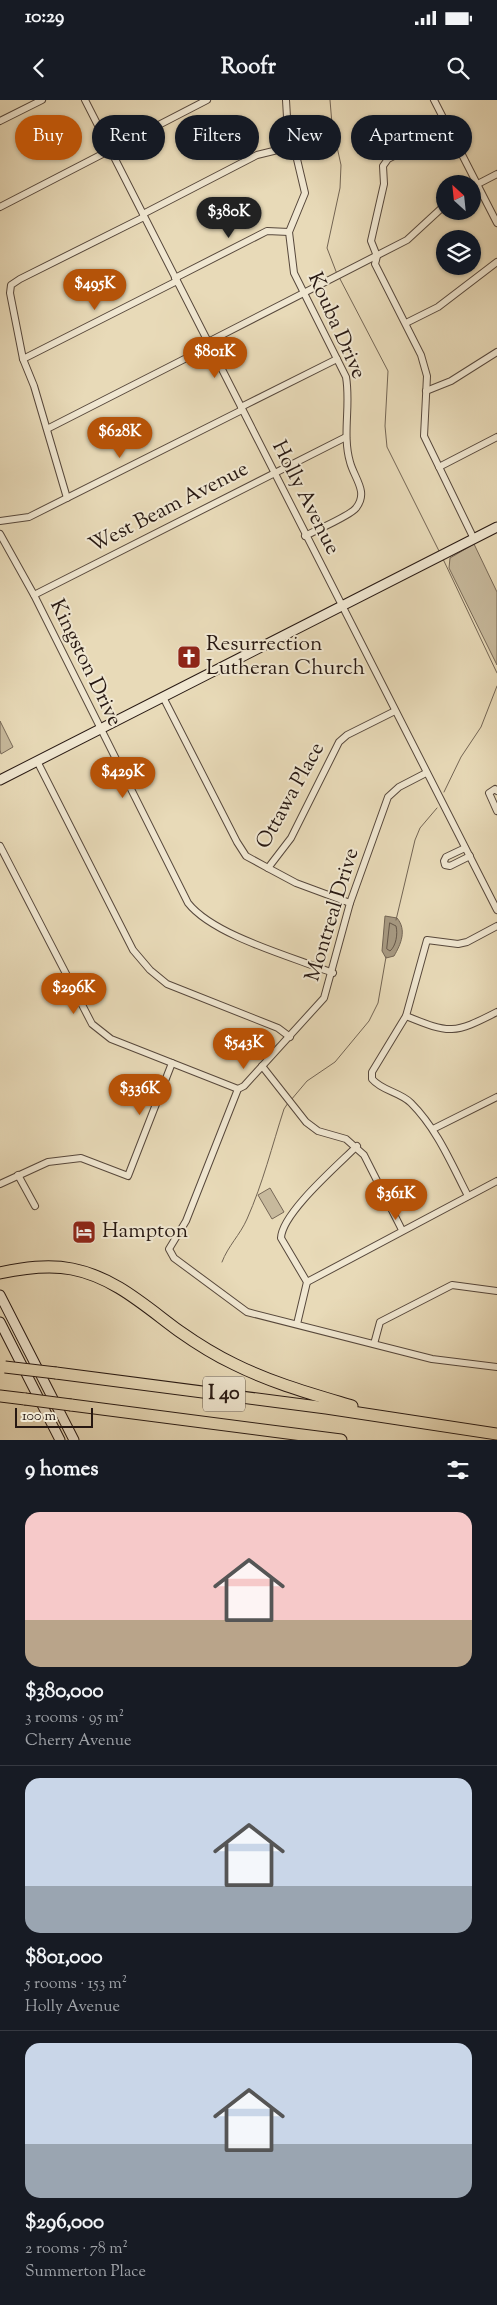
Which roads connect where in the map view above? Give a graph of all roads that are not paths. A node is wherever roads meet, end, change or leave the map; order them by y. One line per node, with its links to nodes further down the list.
1 (42, 100): 9 (street)
2 (85, 100): 6 (street, Holly Avenue)
3 (208, 100): 10 (street)
4 (286, 100): 7 (street, Kouba Drive)
5 (434, 100): 8 (street)
6 (93, 115)
7 (287, 115)
8 (441, 115)
9 (0, 121)
10 (165, 122)
11 (269, 152): 23 (street)
12 (93, 160): 21 (street)
13 (116, 160): 23 (street, Holly Avenue)
14 (297, 160): 25 (street, Kouba Drive)
15 (387, 160): 26 (street)
16 (463, 160): 18 (street)
17 (497, 174): 19 (street)
18 (470, 175)
19 (481, 182)
20 (481, 195): 24 (street)
21 (0, 207)
22 (436, 213): 26 (street)
23 (143, 215): 28 (street, Holly Avenue); 33 (street)
24 (497, 223)
25 (289, 232): 28 (street); 29 (street, Kouba Drive)
26 (377, 256): 29 (street); 30 (street)
27 (497, 262): 30 (street)
28 (176, 280): 31 (street, Holly Avenue); 33 (street)
29 (304, 293): 31 (street); 34 (street, Kouba Drive)
30 (406, 323): 35 (street)
31 (209, 344): 36 (street, Holly Avenue); 37 (street)
32 (497, 352): 35 (street)
33 (23, 359): 37 (street)
34 (337, 359): 36 (street); 38 (street, Kouba Drive)
35 (426, 391): 40 (street)
36 (242, 409): 41 (street, Holly Avenue); 42 (street)
37 (46, 430): 42 (street)
38 (346, 436): 41 (street, West Beam Avenue); 46 (street, Kouba Drive)
39 (497, 437): 40 (street)
40 (439, 467): 47 (street)
41 (273, 473): 46 (street, Holly Avenue); 48 (street, West Beam Avenue)
42 (67, 498): 43 (street)
43 (0, 521)
44 (497, 527): 47 (street)
45 (0, 534): 48 (street, Kingston Drive)
46 (305, 536): 49 (street, Holly Avenue)
47 (474, 539): 49 (street)
48 (34, 595): 52 (street, Kingston Drive)
49 (342, 607): 50 (street); 51 (street, Holly Avenue)
50 (163, 697): 52 (street); 61 (street)
51 (395, 711): 54 (street, Holly Avenue); 61 (street, Ottawa Place)
52 (100, 728): 53 (street); 65 (street, Kingston Drive)
53 (37, 761): 55 (street); 68 (street)
54 (426, 772): 59 (street, Holly Avenue); 62 (street, Montreal Drive)
55 (0, 780)
56 (497, 791): 57 (street)
57 (497, 811)
58 (0, 846): 69 (street)
59 (465, 848): 60 (street, Holly Avenue); 60 (street)
60 (470, 856): 63 (street, Holly Avenue)
61 (268, 868): 62 (street)
62 (350, 904): 65 (street, Montreal Drive)
63 (497, 910)
64 (497, 926): 67 (street)
65 (333, 973): 68 (street, Montreal Drive)
66 (497, 1012): 67 (street)
67 (406, 1016): 73 (street)
68 (290, 1036): 70 (street, Montreal Drive)
69 (172, 1063): 71 (street); 75 (street)
70 (262, 1066): 71 (street, Montreal Drive); 74 (street)
71 (238, 1089): 86 (street, Montreal Drive)
72 (497, 1096): 73 (street)
73 (433, 1129): 78 (street)
74 (357, 1146): 80 (street); 82 (street)
75 (18, 1175): 77 (street); 79 (street)
76 (497, 1181): 78 (street)
77 (0, 1184)
78 (468, 1196): 80 (street)
79 (35, 1206)
80 (402, 1230): 82 (street)
81 (0, 1273): 91 (highway)
82 (307, 1282): 86 (street)
83 (497, 1291): 87 (street)
84 (0, 1295): 94 (street)
85 (0, 1322): 93 (street)
86 (297, 1324): 87 (street)
87 (374, 1344): 89 (street)
88 (3, 1366): 91 (highway, I 40, bridge)
89 (497, 1367)
90 (0, 1396): 95 (highway, I 40, bridge)
91 (392, 1418): 92 (highway, I 40)
92 (497, 1434)
93 (60, 1440)
94 (74, 1440)
95 (341, 1440)

